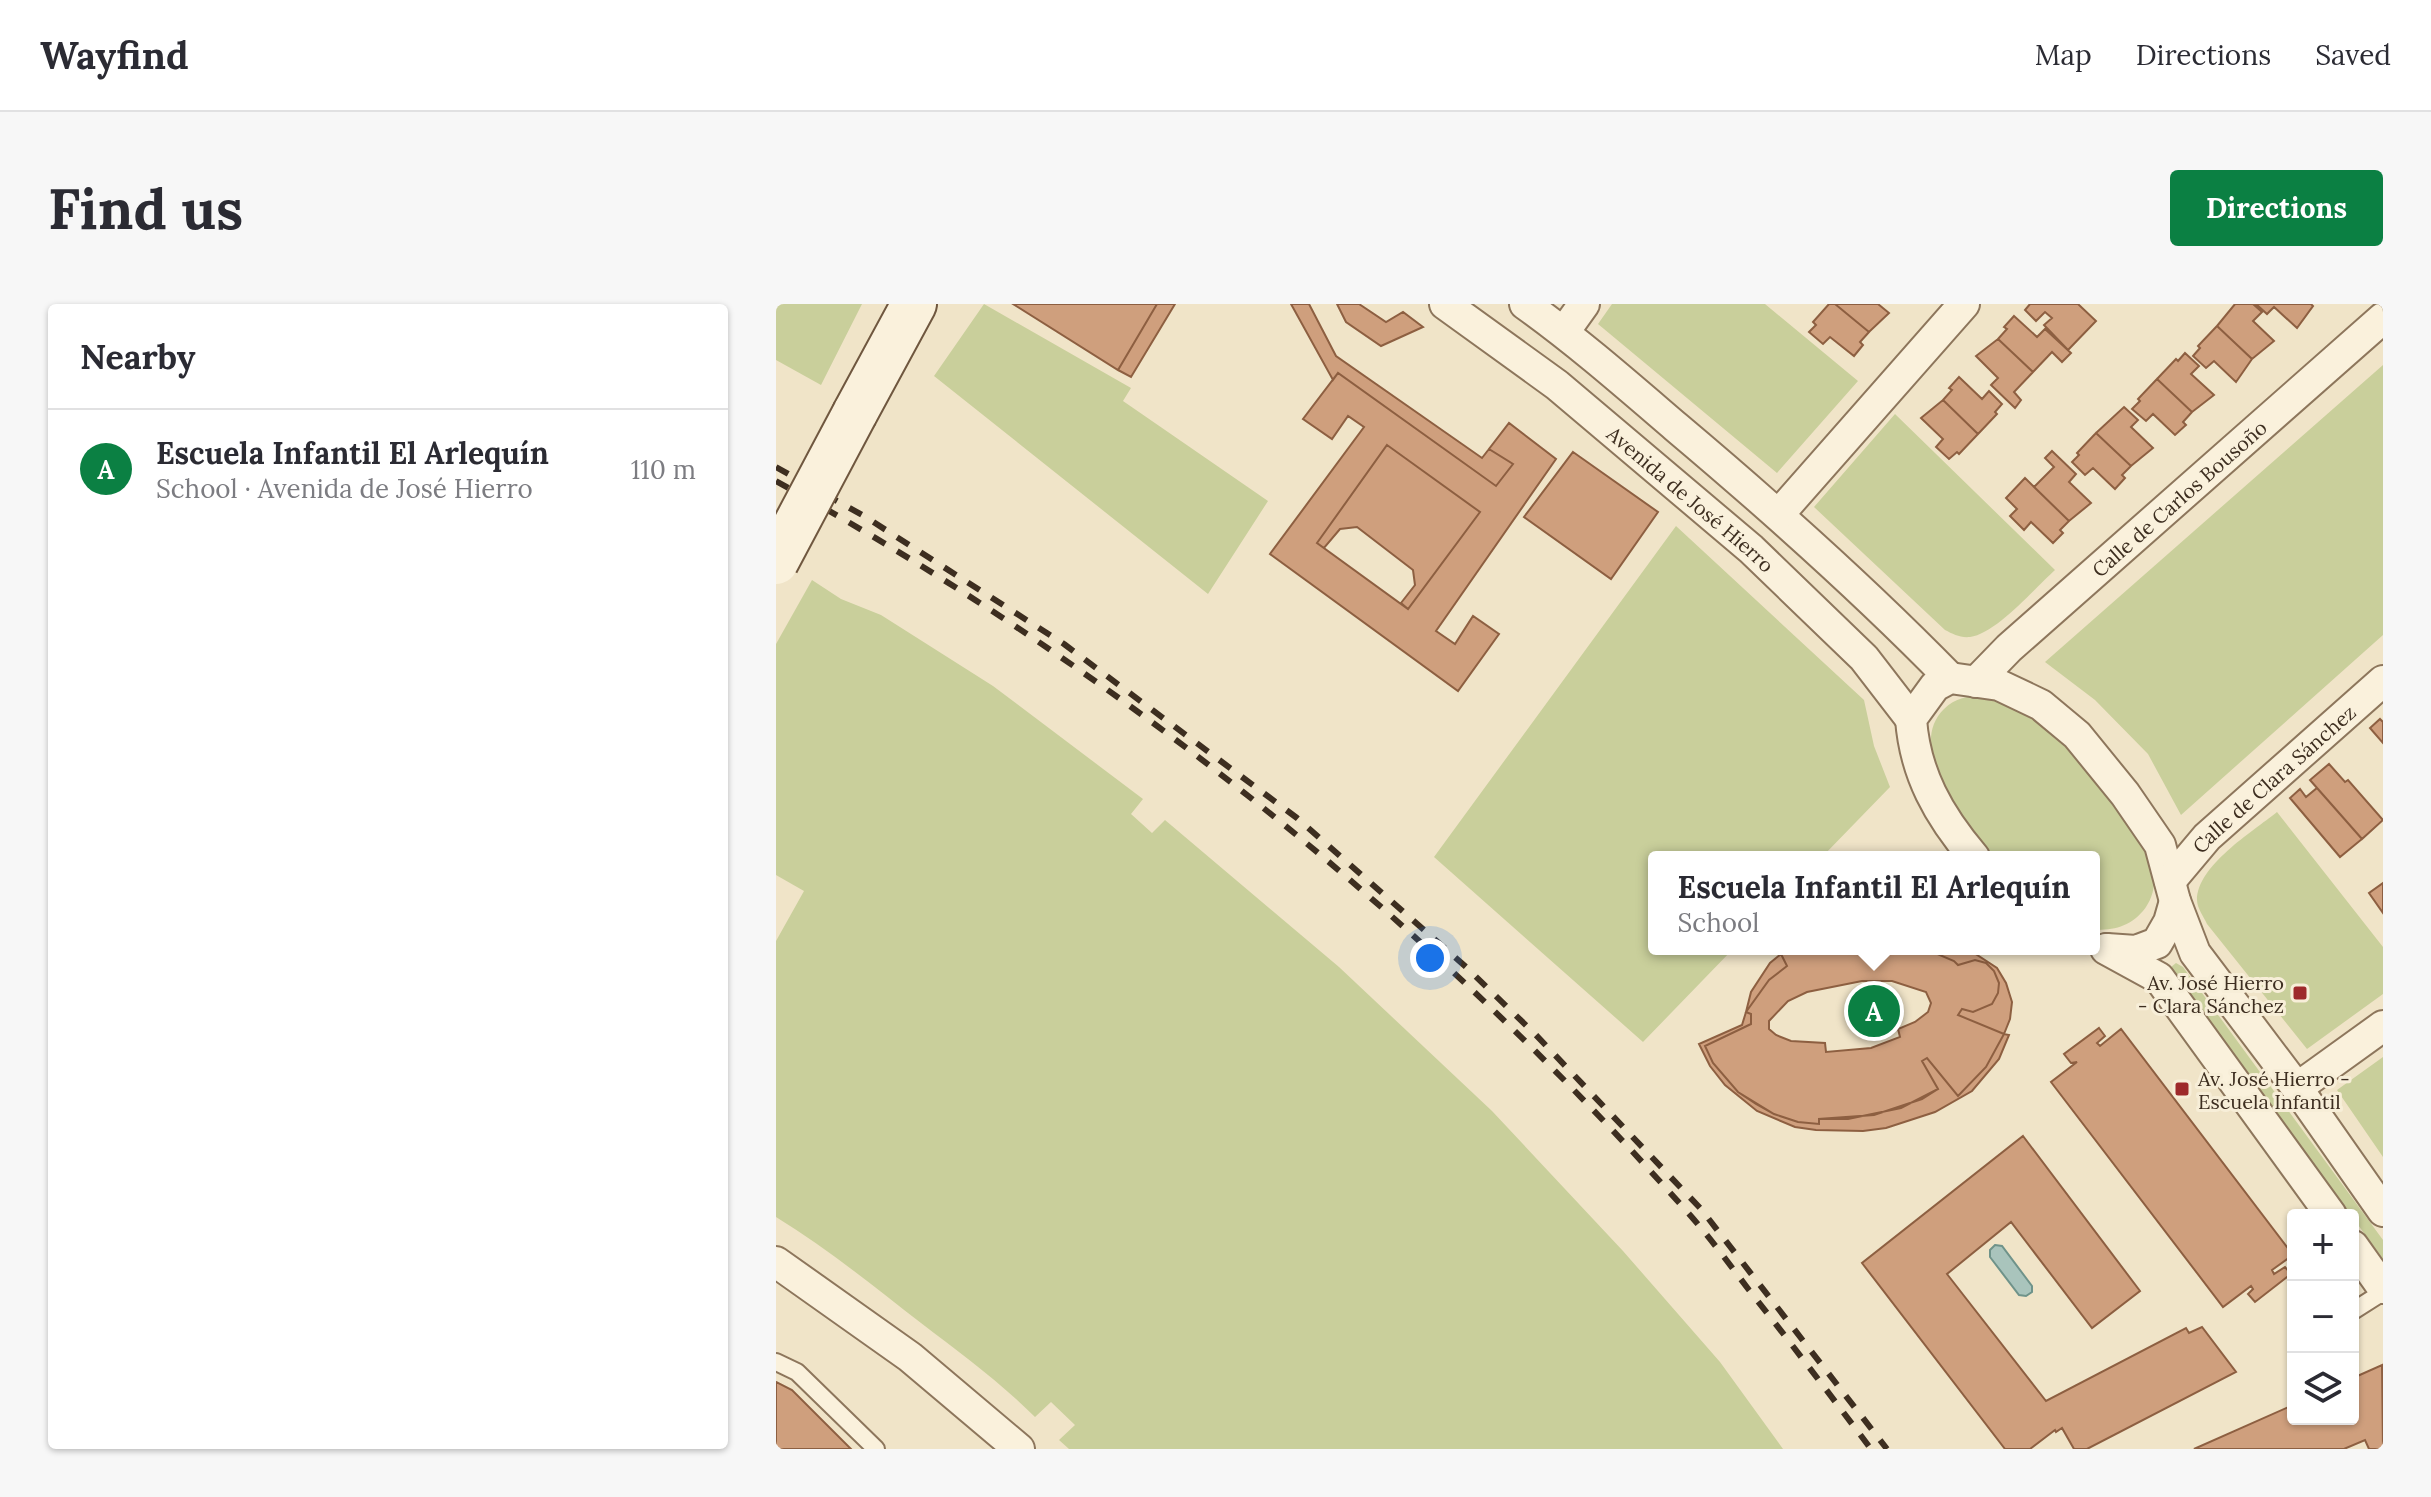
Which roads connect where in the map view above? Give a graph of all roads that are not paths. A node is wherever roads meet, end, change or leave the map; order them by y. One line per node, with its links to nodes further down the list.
1 (914, 304): 9 (street, bridge)
2 (1445, 304): 12 (street, Avenida de José Hierro)
3 (1525, 304): 7 (street)
4 (1584, 304): 7 (street)
5 (1964, 304): 8 (street)
6 (2383, 318): 10 (street, Calle de Carlos Bousoño)
7 (1564, 332): 8 (street)
8 (1779, 514): 10 (street)
9 (776, 562)
10 (1963, 680): 12 (street, Calle de Carlos Bousoño); 14 (street)
11 (2383, 681): 14 (street, Calle de Clara Sánchez)
12 (1911, 719): 13 (street)
13 (1969, 851)
14 (2172, 891): 15 (street, Calle de Clara Sánchez); 17 (street)
15 (2100, 946): 18 (street)
16 (2383, 1026): 17 (street)
17 (2297, 1088): 19 (street)
18 (2327, 1209)
19 (2383, 1211)
20 (2359, 1255): 22 (street)
21 (776, 1262): 26 (street)
22 (2383, 1290): 23 (lane)
23 (2359, 1307)
24 (776, 1362): 25 (lane)
25 (876, 1449)
26 (1019, 1449)

